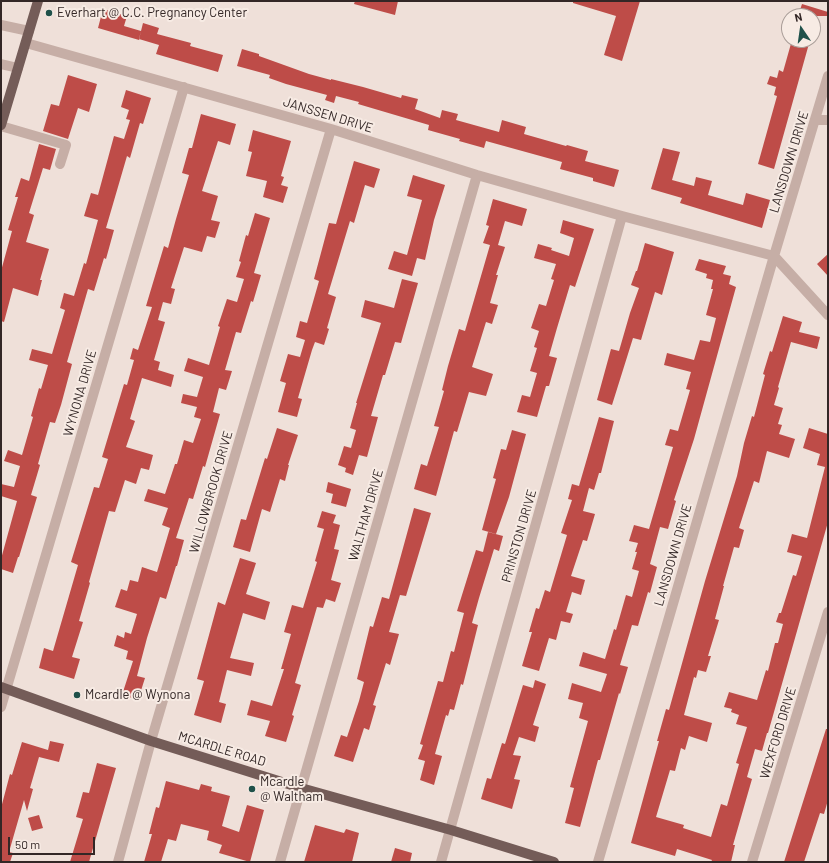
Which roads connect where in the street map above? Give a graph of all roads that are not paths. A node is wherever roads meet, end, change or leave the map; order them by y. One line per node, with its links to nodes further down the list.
1 (35, 2): 3 (main road)
2 (1, 25): 3 (street)
3 (29, 31): 4 (main road)
4 (26, 43): 6 (main road); 8 (street, JANSSEN DRIVE)
5 (1, 64): 6 (street)
6 (18, 68): 11 (main road)
7 (828, 76): 9 (street, LANSDOWN DRIVE)
8 (184, 87): 12 (street, JANSSEN DRIVE); 19 (street, WYNONA DRIVE)
9 (816, 120): 10 (street); 16 (street, LANSDOWN DRIVE)
10 (828, 120)
11 (1, 126): 13 (street)
12 (331, 129): 14 (street, JANSSEN DRIVE); 21 (street, WILLOWBROOK DRIVE)
13 (60, 164)
14 (477, 175): 15 (street, JANSSEN DRIVE); 22 (street, WALTHAM DRIVE)
15 (622, 216): 16 (street); 23 (street, PRINSTON DRIVE)
16 (774, 256): 17 (street); 28 (street, LANSDOWN DRIVE)
17 (828, 315)
18 (828, 612): 29 (street, WEXFORD DRIVE)
19 (4, 688): 20 (street, WYNONA DRIVE); 21 (main road, MCARDLE ROAD)
20 (1, 707)
21 (151, 741): 22 (main road, MCARDLE ROAD); 24 (street, WILLOWBROOK DRIVE)
22 (301, 788): 23 (main road, MCARDLE ROAD); 25 (street, WALTHAM DRIVE)
23 (451, 830): 26 (street, PRINSTON DRIVE); 27 (main road, MCARDLE ROAD)
24 (118, 862)
25 (280, 862)
26 (442, 862)
27 (554, 862)
28 (598, 862)
29 (752, 862)

